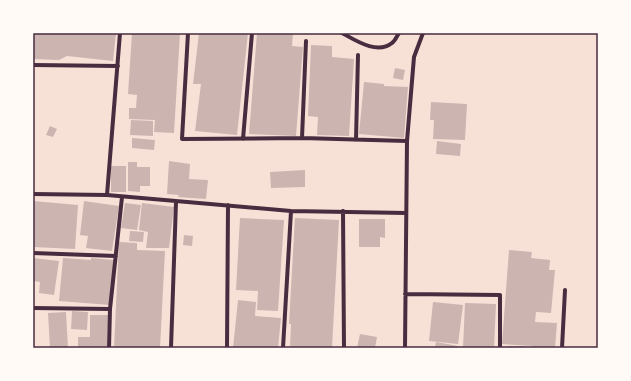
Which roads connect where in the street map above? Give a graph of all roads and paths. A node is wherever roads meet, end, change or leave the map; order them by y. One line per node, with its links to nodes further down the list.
1 (120, 33): 10 (street)
2 (188, 33): 11 (street)
3 (252, 33): 11 (street)
4 (342, 33): 5 (street)
5 (399, 33)
6 (423, 33): 14 (street)
7 (306, 41): 12 (street)
8 (358, 55): 13 (street)
9 (33, 65): 10 (street)
10 (118, 66): 16 (street)
11 (243, 138): 12 (street)
12 (302, 138): 13 (street)
13 (356, 140): 14 (street)
14 (407, 141): 22 (street)
15 (33, 194): 16 (street)
16 (107, 195): 17 (street)
17 (122, 197): 18 (street); 24 (street)
18 (176, 202): 19 (street); 30 (street)
19 (228, 206): 20 (street); 31 (street)
20 (291, 211): 21 (street); 32 (street)
21 (343, 211): 22 (street); 33 (street)
22 (406, 213): 26 (street)
23 (33, 253): 24 (street)
24 (116, 256): 28 (street)
25 (565, 290): 36 (street)
26 (405, 294): 34 (street); 35 (street)
27 (33, 308): 28 (street)
28 (110, 309): 29 (street)
29 (109, 348)
30 (171, 348)
31 (227, 348)
32 (283, 348)
33 (344, 348)
34 (405, 348)
35 (500, 348)
36 (562, 348)

